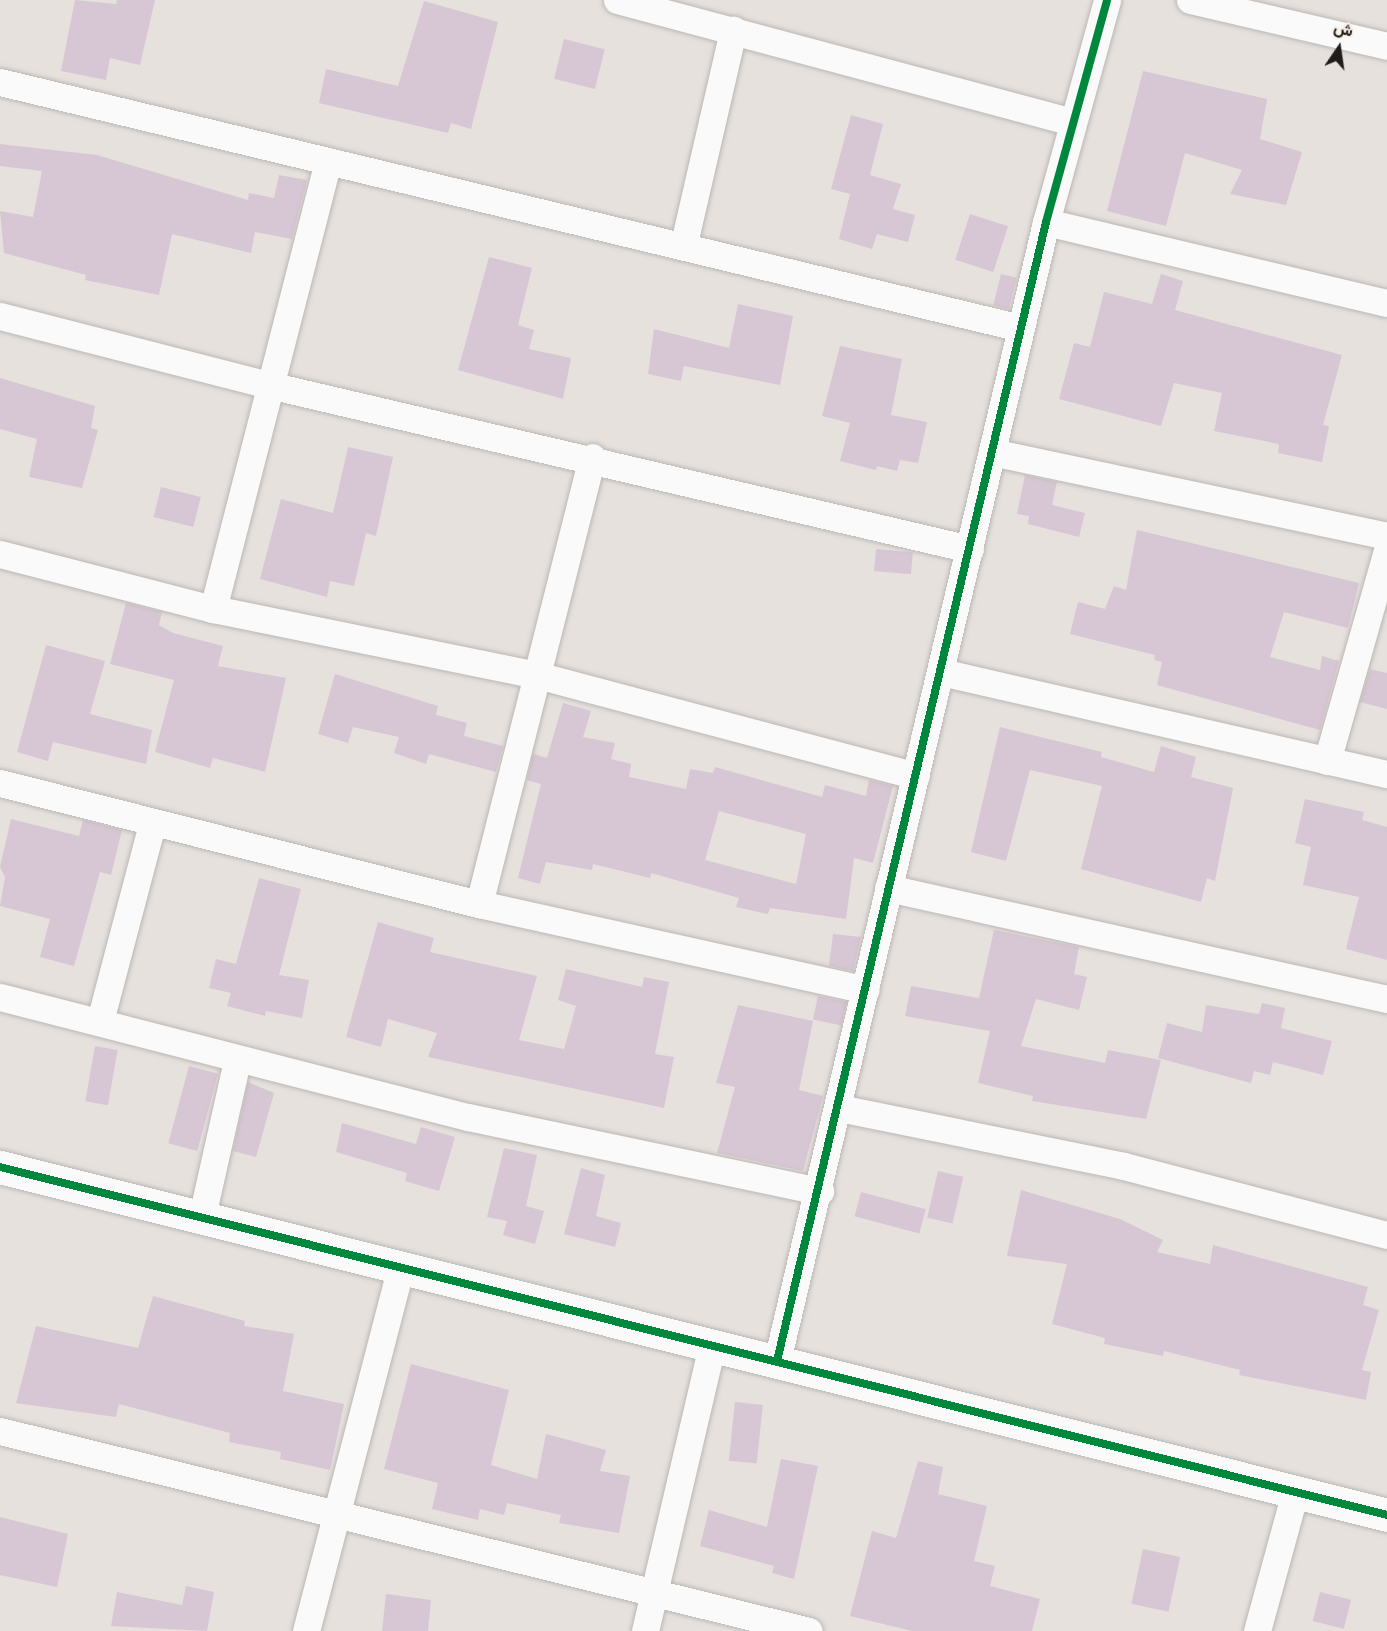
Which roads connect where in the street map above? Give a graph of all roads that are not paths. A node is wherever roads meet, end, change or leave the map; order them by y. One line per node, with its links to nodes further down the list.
1 (1107, 0): 7 (street)
2 (1190, 0): 5 (street)
3 (626, 1): 4 (street)
4 (733, 30): 7 (street); 10 (street)
5 (1387, 46)
6 (0, 82): 8 (street)
7 (1072, 122): 9 (street)
8 (328, 162): 10 (street); 14 (street)
9 (1046, 222): 11 (street); 13 (street)
10 (684, 243): 13 (street)
11 (1387, 303)
12 (0, 316): 14 (street)
13 (1021, 328): 15 (street)
14 (269, 386): 16 (street); 21 (street)
15 (992, 452): 17 (street); 18 (street)
16 (592, 457): 18 (street); 23 (street)
17 (1387, 536)
18 (970, 549): 22 (street)
19 (1387, 550): 24 (street)
20 (0, 554): 21 (street)
21 (213, 609): 23 (street)
22 (941, 672): 24 (street); 26 (street)
23 (537, 675): 26 (street); 30 (street)
24 (1327, 761): 25 (street)
25 (1387, 774)
26 (916, 776): 29 (street)
27 (0, 783): 28 (street)
28 (152, 824): 30 (street); 34 (street)
29 (888, 888): 31 (street); 33 (street)
30 (479, 904): 31 (street)
31 (866, 990): 36 (street)
32 (0, 997): 34 (street)
33 (1387, 999)
34 (100, 1021): 35 (street)
35 (237, 1060): 38 (street); 39 (street)
36 (839, 1108): 38 (street); 40 (street)
37 (0, 1167): 39 (street)
38 (820, 1191): 43 (street)
39 (202, 1216): 41 (street)
40 (1387, 1235)
41 (401, 1267): 42 (street); 46 (street)
42 (712, 1346): 43 (street); 48 (street)
43 (777, 1361): 45 (street)
44 (0, 1431): 46 (street)
45 (1295, 1492): 47 (street); 52 (street)
46 (333, 1514): 48 (street); 49 (street)
47 (1387, 1515)
48 (655, 1593): 50 (street); 51 (street)
49 (306, 1631)
50 (645, 1631)
51 (809, 1631)
52 (1257, 1631)

